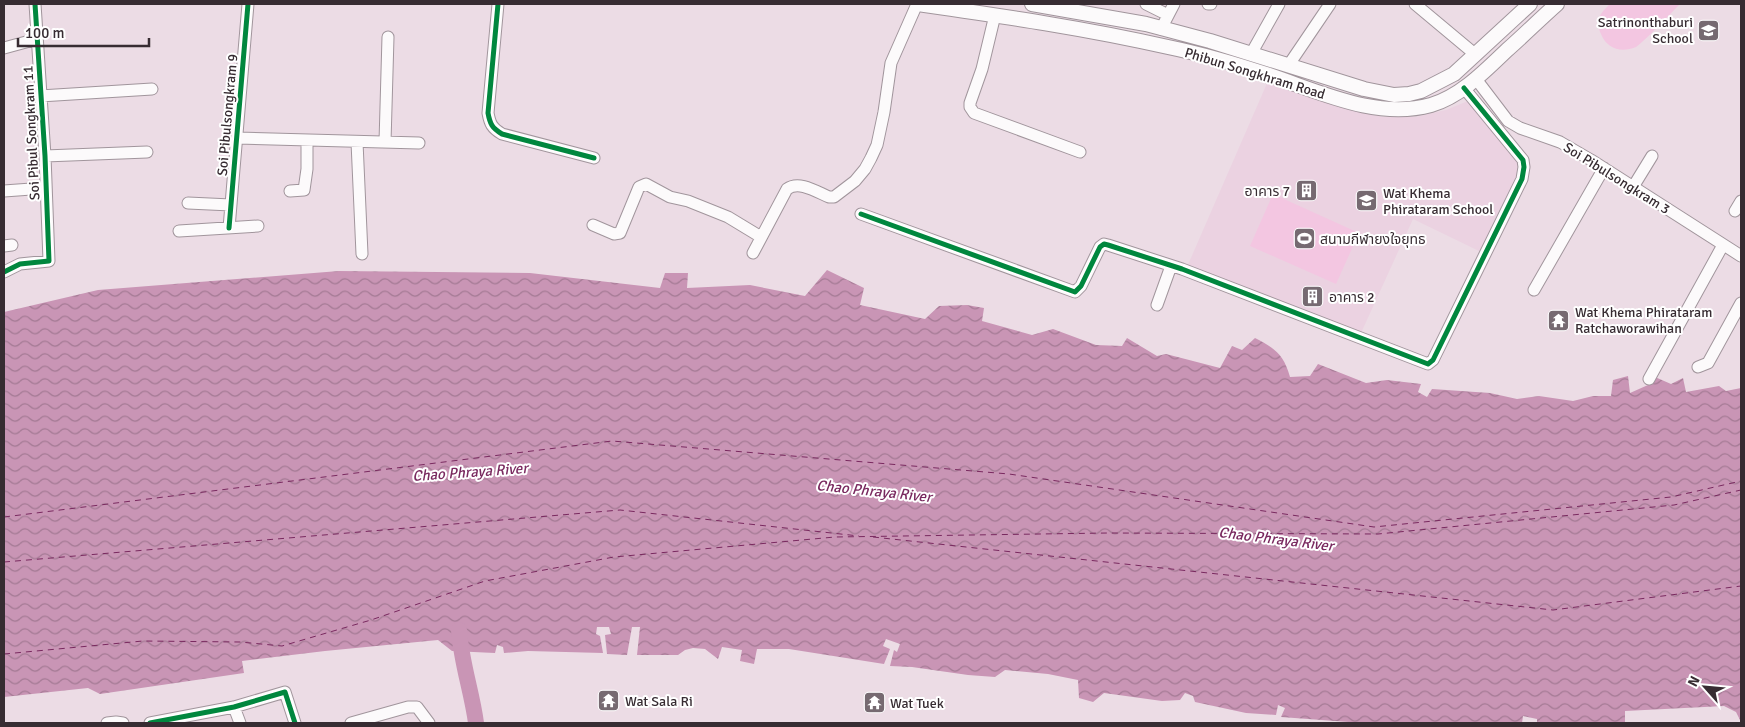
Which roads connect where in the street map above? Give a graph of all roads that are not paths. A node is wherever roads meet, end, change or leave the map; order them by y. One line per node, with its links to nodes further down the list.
1 (35, 4): 18 (street, Soi Pibul Songkram 11)
2 (248, 4): 28 (street, Soi Pibulsongkram 9)
3 (498, 4): 38 (street)
4 (917, 4): 14 (main road, Phibun Songkhram Road); 51 (street)
5 (1032, 4): 13 (main road, Phibun Songkhram Road)
6 (1146, 4): 15 (street)
7 (1174, 4): 15 (street)
8 (1279, 4): 20 (street)
9 (1330, 4): 22 (street)
10 (1530, 4): 21 (main road, Phibun Songkhram Road)
11 (1557, 4): 23 (main road, Phibun Songkhram Road)
12 (1418, 5): 21 (street)
13 (1088, 9): 16 (main road, Phibun Songkhram Road)
14 (995, 15): 24 (main road, Phibun Songkhram Road); 35 (street)
15 (1168, 15): 16 (street)
16 (1161, 29): 20 (main road, Phibun Songkhram Road)
17 (388, 36): 32 (street)
18 (37, 39): 19 (street); 26 (street, Soi Pibul Songkram 11)
19 (4, 48)
20 (1251, 54): 22 (main road, Phibun Songkhram Road)
21 (1476, 55): 22 (main road, Phibun Songkhram Road)
22 (1288, 66)
23 (1476, 78): 24 (main road, Phibun Songkhram Road); 27 (street, Soi Pibulsongkram 3)
24 (1464, 88): 29 (street)
25 (152, 89): 26 (street)
26 (40, 96): 36 (street, Soi Pibul Songkram 11)
27 (1511, 123): 29 (street); 39 (street, Soi Pibulsongkram 3)
28 (238, 138): 30 (street); 45 (street, Soi Pibulsongkram 9)
29 (1506, 139): 56 (street)
30 (307, 141): 31 (street); 43 (street)
31 (357, 142): 32 (street); 54 (street)
32 (385, 142): 33 (street)
33 (419, 143)
34 (148, 152): 36 (street)
35 (1080, 152)
36 (45, 156): 41 (street, Soi Pibul Songkram 11)
37 (1652, 156): 40 (street)
38 (594, 158)
39 (1604, 168): 40 (street, Soi Pibulsongkram 3); 58 (street)
40 (1633, 186): 52 (street, Soi Pibulsongkram 3)
41 (45, 188): 42 (street); 57 (street, Soi Pibul Songkram 11)
42 (4, 191)
43 (290, 191)
44 (188, 203): 45 (street)
45 (231, 205): 49 (street, Soi Pibulsongkram 9)
46 (861, 214): 56 (street)
47 (593, 225): 51 (street)
48 (258, 226): 49 (street)
49 (229, 228): 50 (street)
50 (179, 231)
51 (761, 237): 53 (street)
52 (1723, 244): 55 (street, Soi Pibulsongkram 3); 62 (street)
53 (753, 253)
54 (362, 254)
55 (1741, 256)
56 (1171, 266): 59 (street)
57 (4, 272)
58 (1534, 290)
59 (1157, 305)
60 (1740, 310): 61 (street)
61 (1698, 367)
62 (1649, 379)
63 (234, 707): 64 (street); 68 (street); 69 (street)
64 (188, 720): 67 (street)
65 (107, 723): 66 (street)
66 (123, 723)
67 (150, 723)
68 (240, 723)
69 (295, 723)
70 (351, 723): 71 (street)
71 (429, 723)

